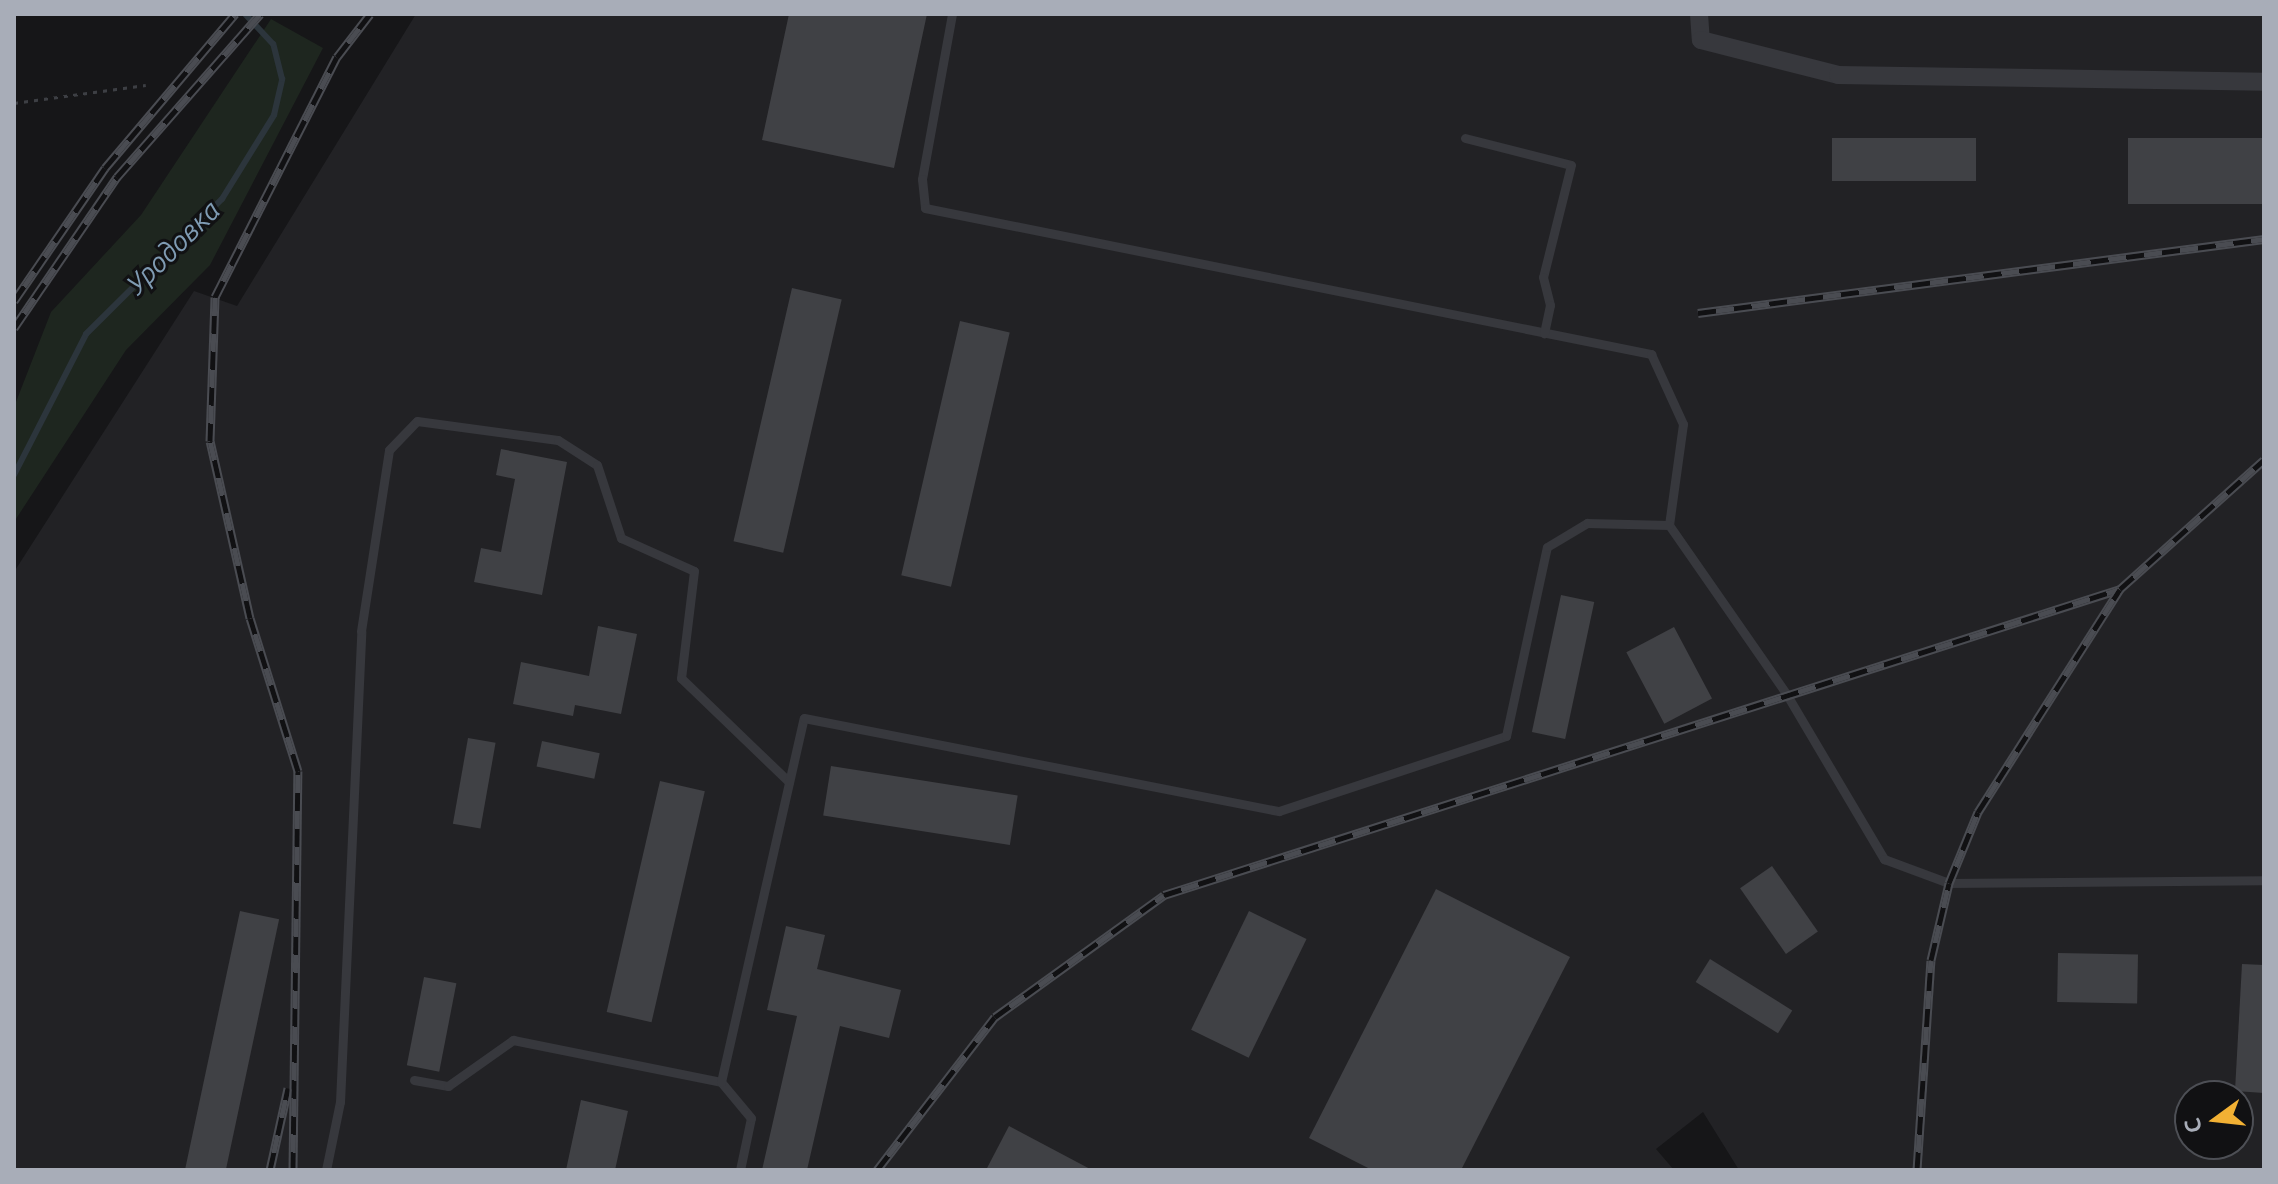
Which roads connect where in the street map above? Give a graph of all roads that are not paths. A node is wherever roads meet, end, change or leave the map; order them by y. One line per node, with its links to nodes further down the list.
1 (952, 14): 5 (lane)
2 (1699, 14): 3 (street)
3 (2264, 82)
4 (1465, 138): 5 (lane)
5 (1544, 333): 6 (lane)
6 (1669, 525): 7 (lane); 8 (lane)
7 (789, 782): 10 (lane); 11 (lane)
8 (2264, 880)
9 (414, 1080): 10 (lane)
10 (721, 1082): 12 (lane)
11 (326, 1170)
12 (740, 1170)

